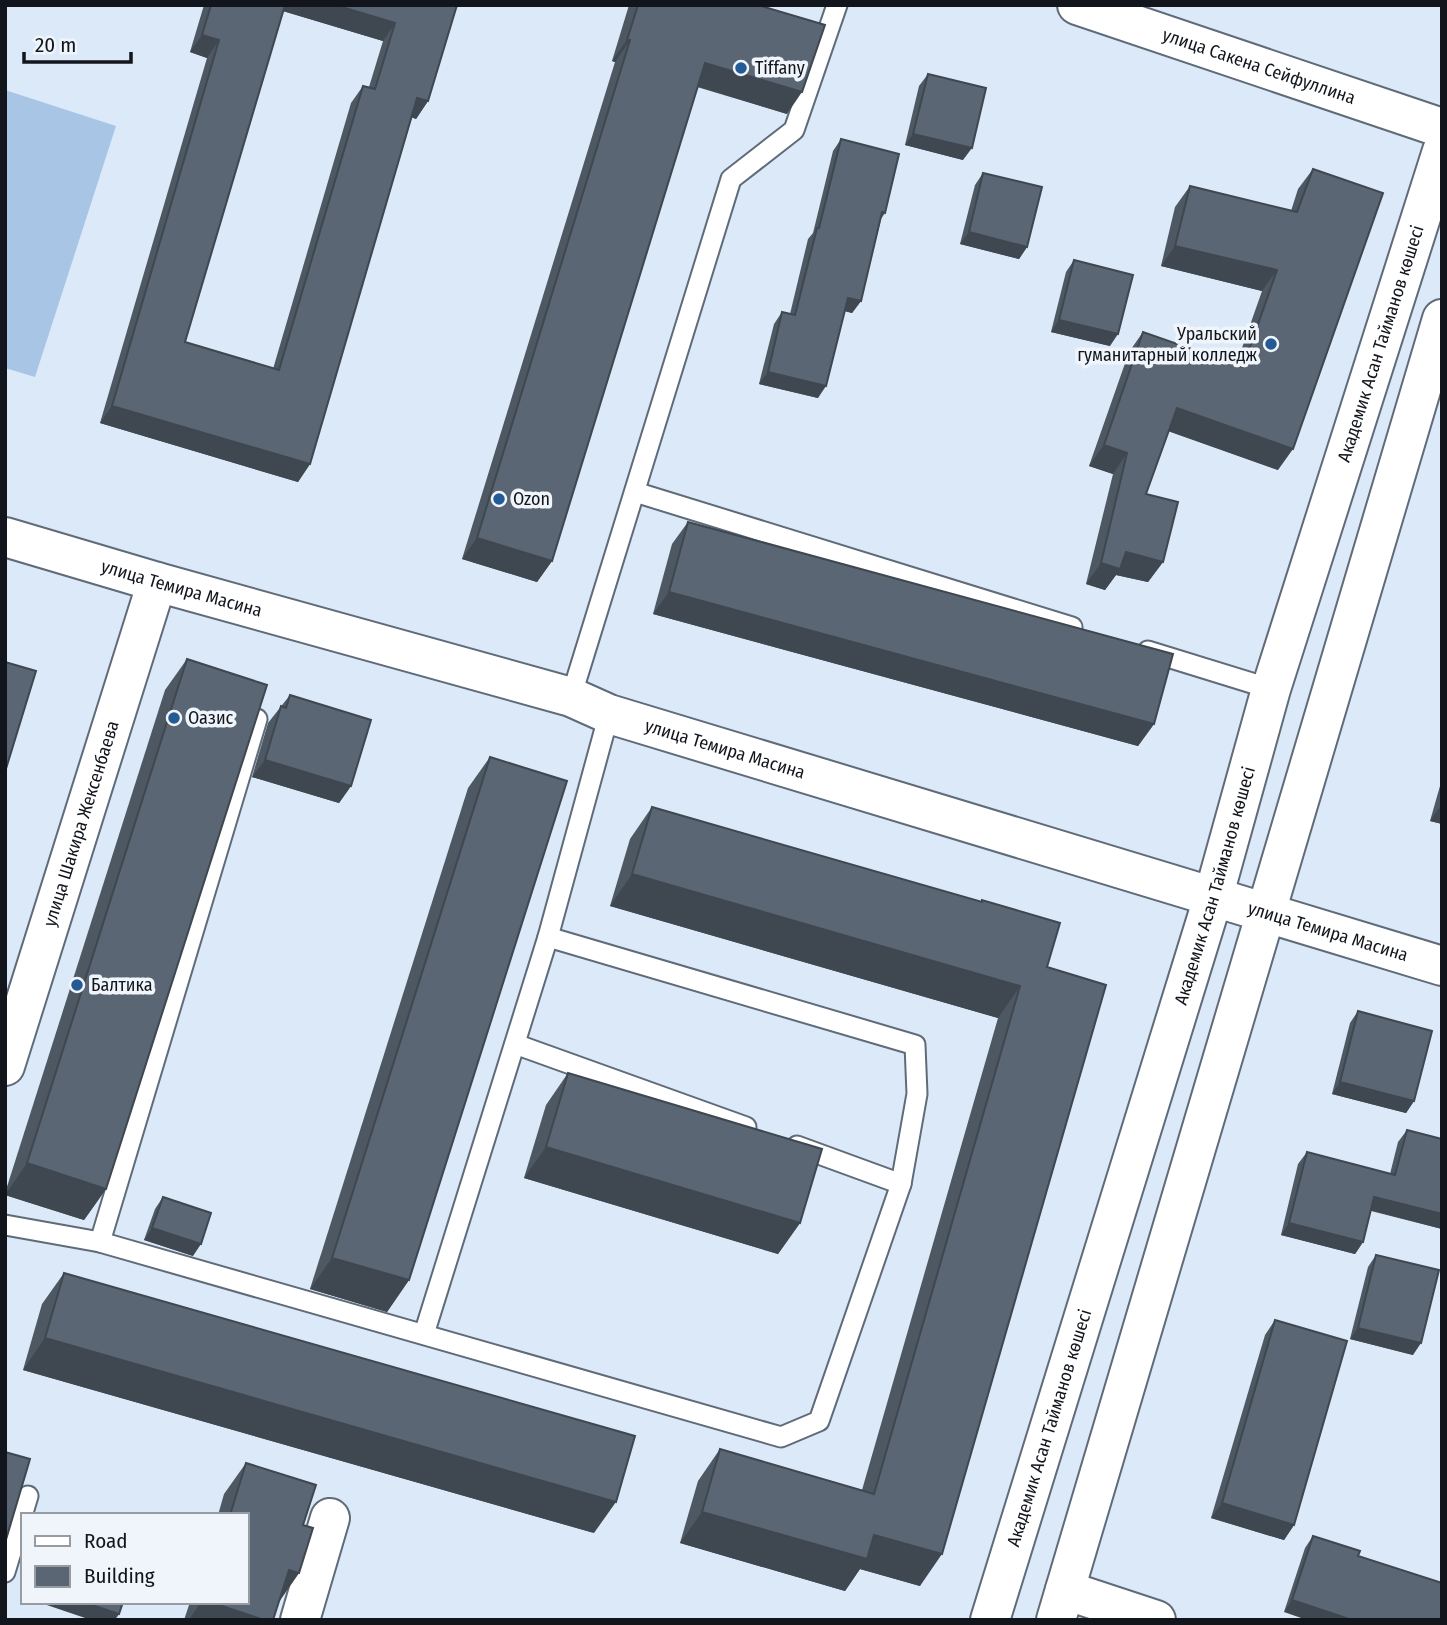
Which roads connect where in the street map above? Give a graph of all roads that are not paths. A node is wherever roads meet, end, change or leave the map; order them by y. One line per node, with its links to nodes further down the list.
1 (837, 5): 6 (lane)
2 (1077, 5): 3 (street, улица Сакена Сейфуллина)
3 (1442, 128)
4 (1442, 151): 11 (street, Академик Асан Тайманов көшесі)
5 (1442, 319): 16 (street)
6 (635, 492): 9 (lane); 12 (lane)
7 (5, 537): 8 (street, улица Темира Масина)
8 (156, 582): 12 (street, улица Темира Масина); 20 (street, улица Шакира Жексенбаева)
9 (1085, 631)
10 (1125, 643): 11 (lane)
11 (1271, 689): 15 (street, Академик Асан Тайманов көшесі)
12 (571, 697): 13 (street, улица Темира Масина)
13 (609, 714): 15 (street, улица Темира Масина); 17 (lane)
14 (257, 719): 23 (lane)
15 (1213, 898): 16 (street, улица Темира Масина); 32 (street, Академик Асан Тайманов көшесі)
16 (1266, 914): 18 (street, улица Темира Масина); 30 (street)
17 (548, 937): 19 (lane); 21 (lane)
18 (1442, 966)
19 (514, 1044): 21 (lane); 24 (lane)
20 (5, 1066)
21 (901, 1184): 24 (lane)
22 (5, 1225): 23 (lane)
23 (100, 1242): 24 (lane)
24 (424, 1334)
25 (28, 1496): 26 (lane)
26 (23, 1513)
27 (330, 1518): 31 (street)
28 (21, 1519): 29 (lane)
29 (5, 1572)
30 (1061, 1605): 33 (street)
31 (300, 1620)
32 (990, 1620)
33 (1156, 1620)

